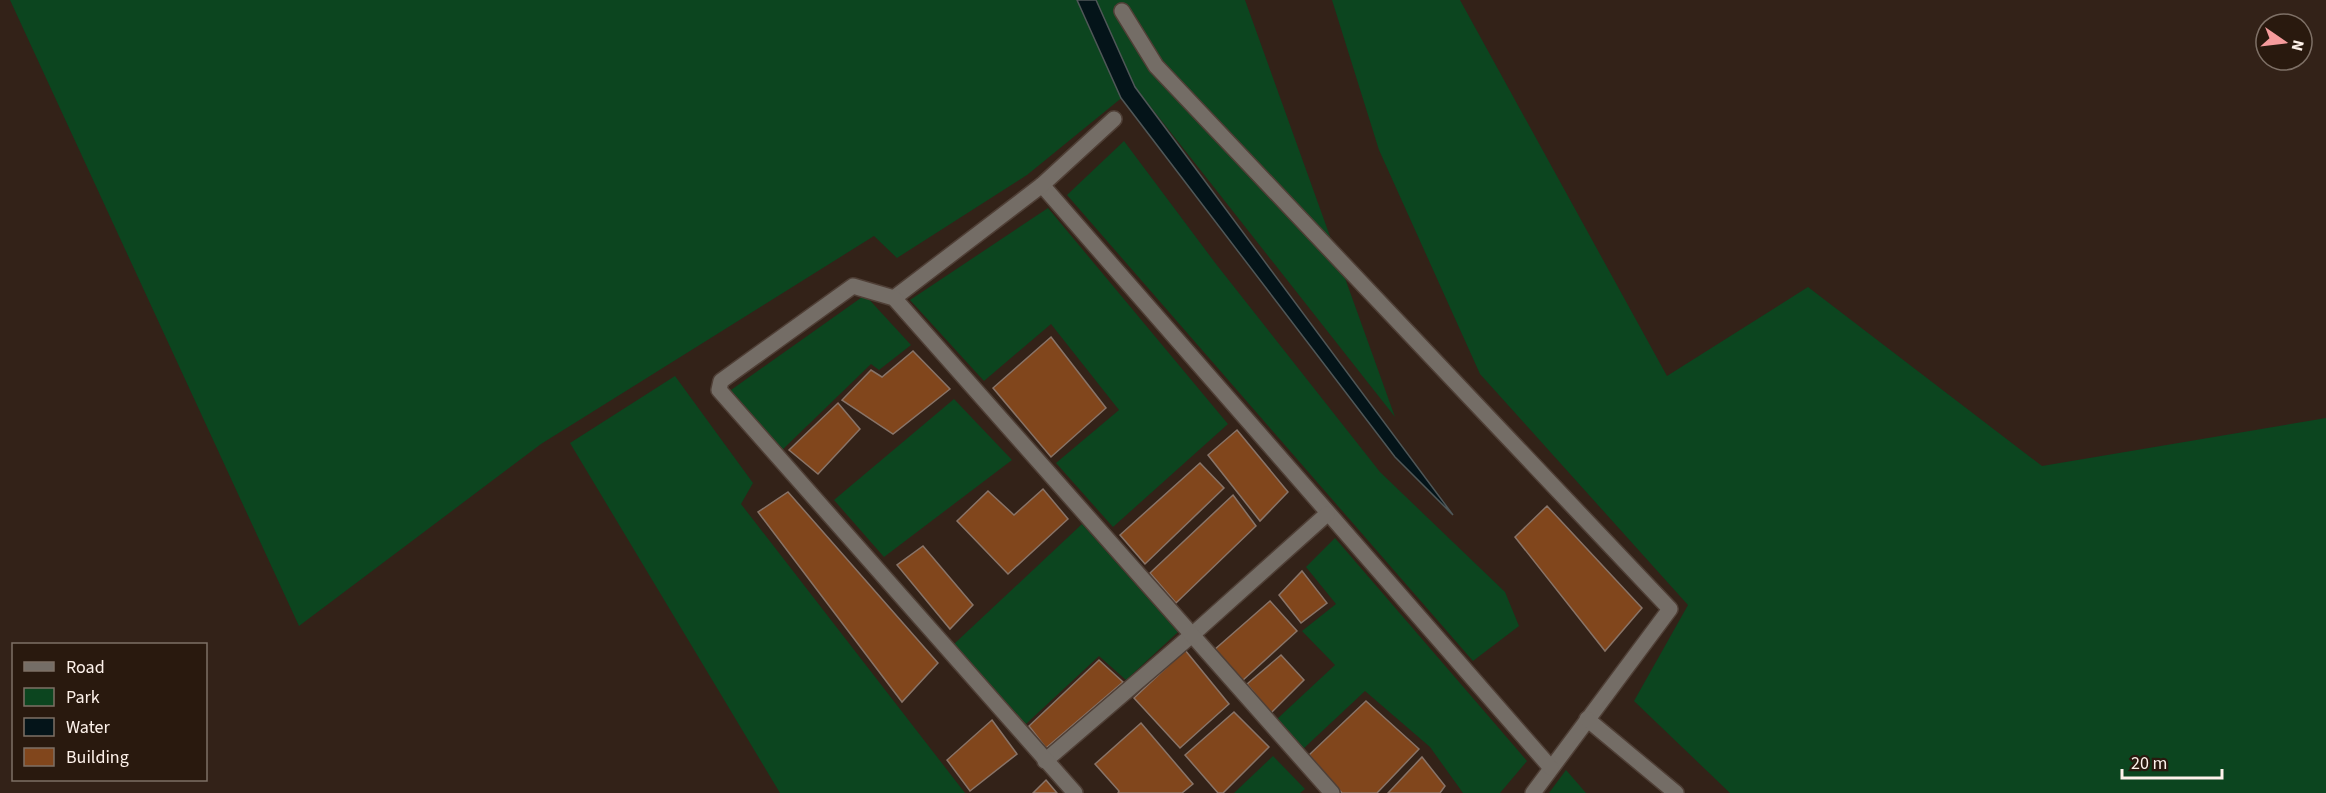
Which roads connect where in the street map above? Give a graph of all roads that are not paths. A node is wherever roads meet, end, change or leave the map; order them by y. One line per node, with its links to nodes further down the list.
1 (1122, 11): 7 (street)
2 (1114, 119): 3 (street)
3 (1042, 185): 4 (street); 5 (street)
4 (894, 298): 6 (street); 8 (street)
5 (1327, 514): 6 (street); 9 (street)
6 (1193, 634): 8 (street); 12 (street)
7 (1587, 719): 9 (street); 10 (street)
8 (1045, 760): 11 (street)
9 (1551, 768): 13 (street)
10 (1667, 790)
11 (1075, 793)
12 (1332, 793)
13 (1533, 793)

